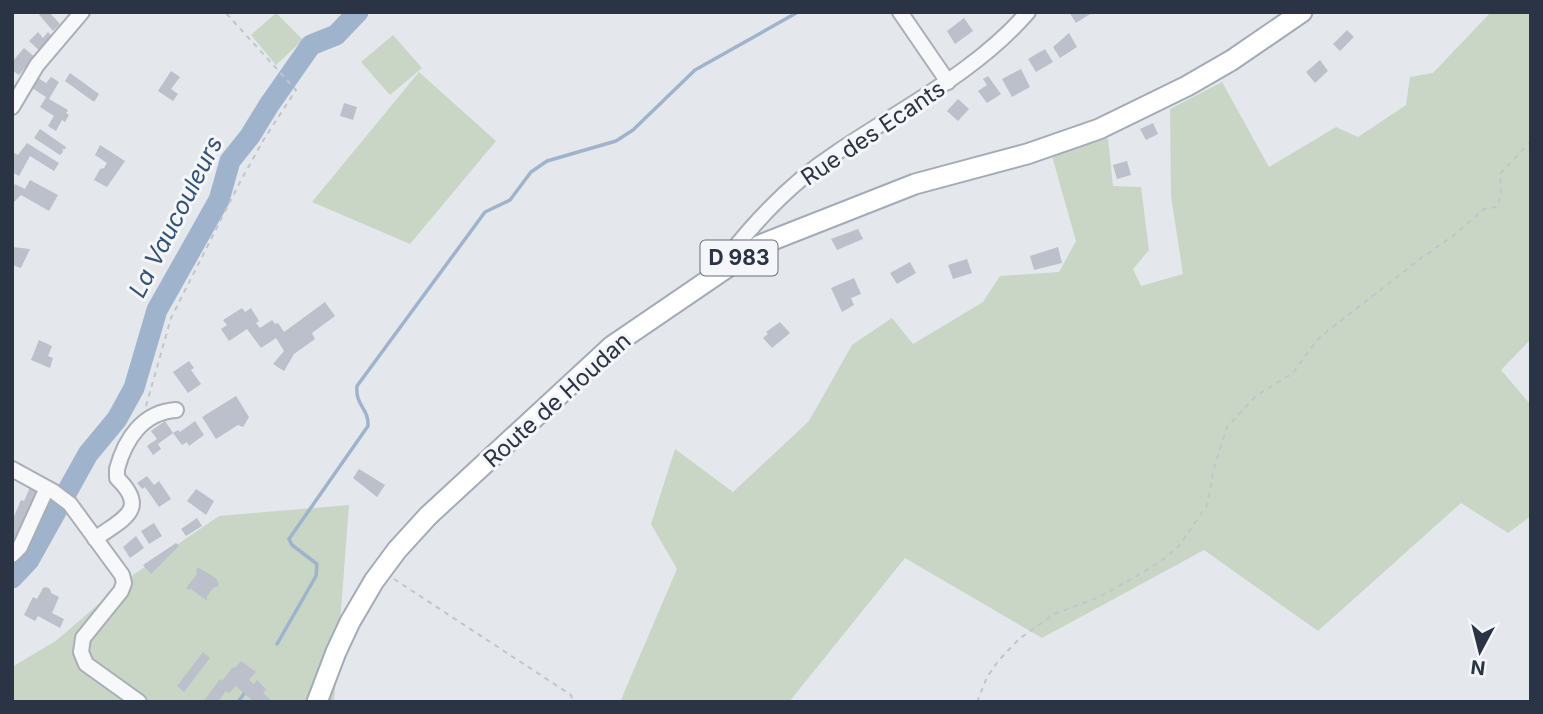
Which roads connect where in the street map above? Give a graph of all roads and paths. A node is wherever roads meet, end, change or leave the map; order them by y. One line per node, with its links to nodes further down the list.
1 (82, 12): 7 (street)
2 (225, 12): 11 (path)
3 (900, 12): 6 (street)
4 (1028, 12): 6 (street, Rue des Ecants)
5 (1302, 12): 9 (main road, Route de Houdan / D 983)
6 (948, 82): 9 (street, Rue des Ecants)
7 (12, 107)
8 (1531, 141): 20 (path)
9 (732, 262): 16 (main road, Route de Houdan / D 983)
10 (176, 410): 11 (street)
11 (140, 424): 14 (street)
12 (12, 469): 13 (street)
13 (50, 490): 14 (street); 15 (street)
14 (95, 539): 18 (street)
15 (12, 555)
16 (381, 571): 17 (main road, Route de Houdan / D 983); 19 (path)
17 (318, 700)
18 (139, 702)
19 (573, 702)
20 (977, 702)

